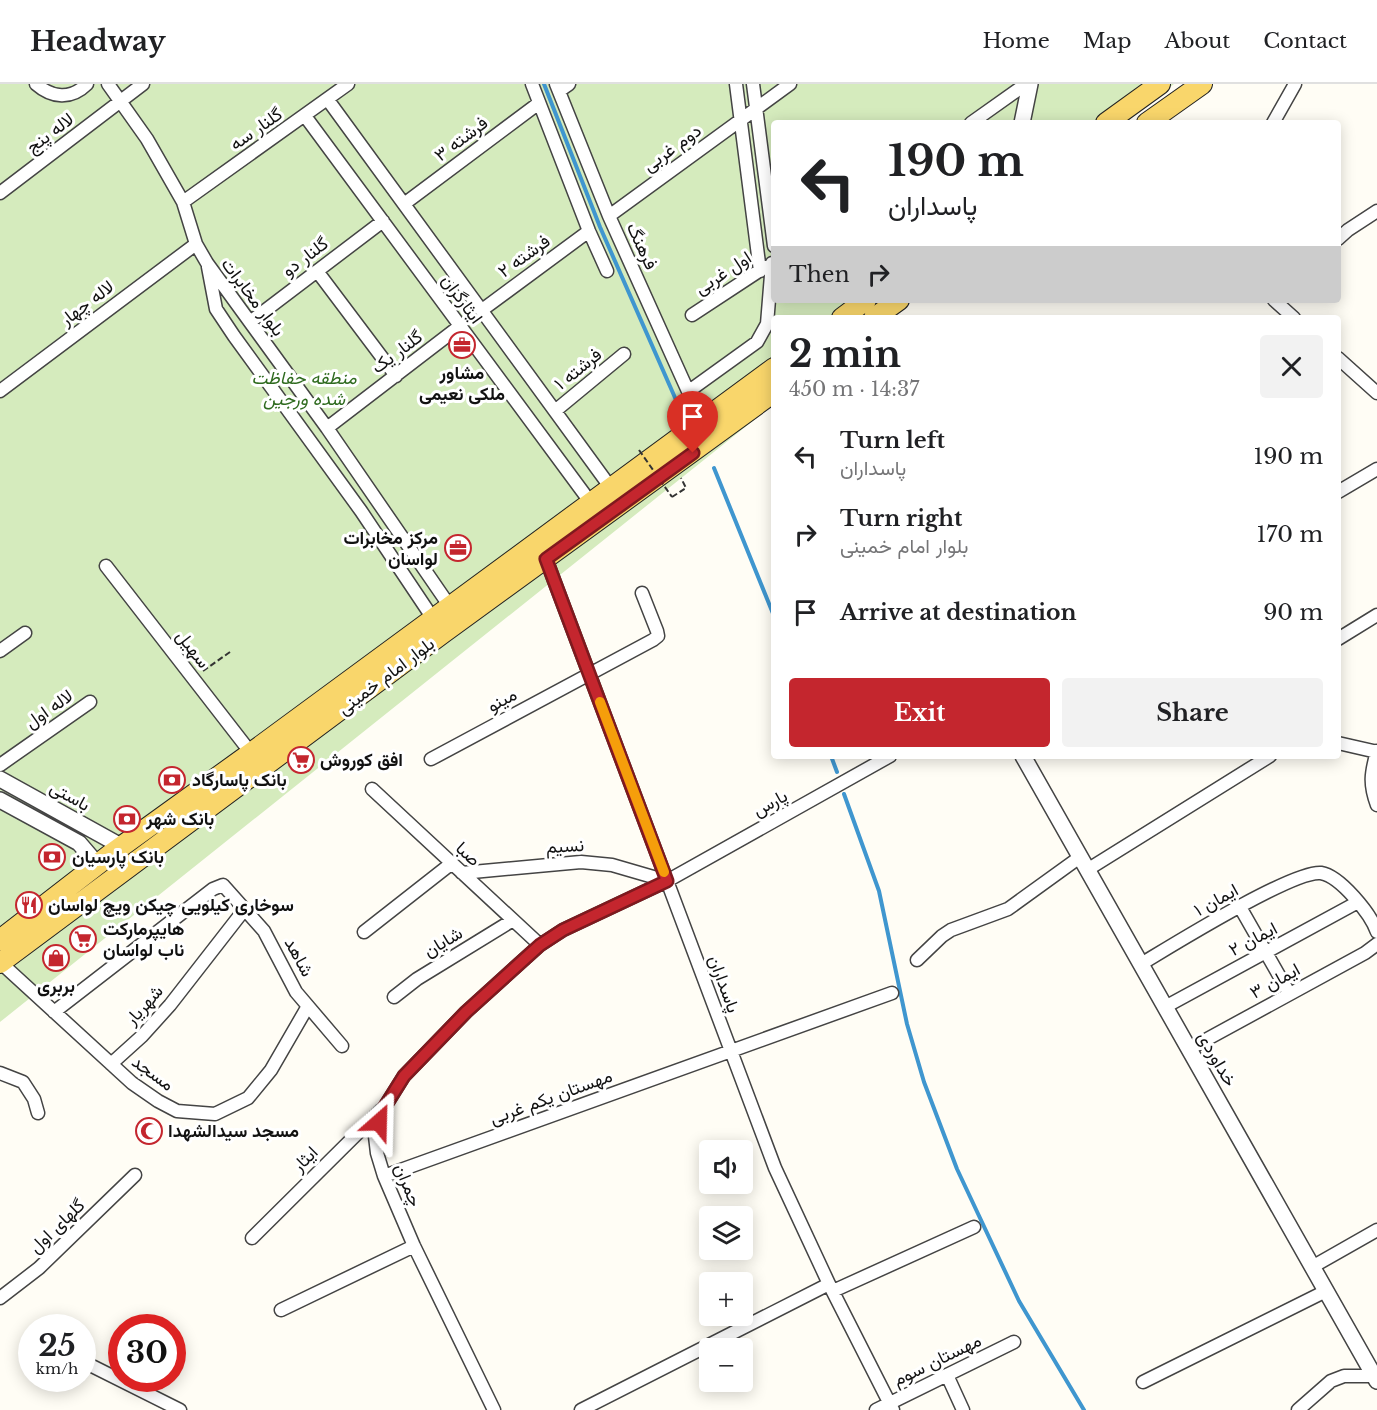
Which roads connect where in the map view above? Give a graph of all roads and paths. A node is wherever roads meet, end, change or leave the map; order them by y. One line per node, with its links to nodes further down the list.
1 (36, 84): 2 (street)
2 (87, 84)
3 (108, 84): 16 (street)
4 (143, 84): 16 (street, لاله پنج)
5 (348, 84): 15 (street, گلنار سه)
6 (532, 84): 17 (street)
7 (736, 84): 20 (street)
8 (753, 84): 18 (street)
9 (790, 84): 18 (street, دوم غربی)
10 (1028, 84): 21 (street); 22 (street)
11 (1160, 84): 23 (main road)
12 (1202, 84): 24 (main road)
13 (1295, 84): 25 (street)
14 (562, 86): 30 (street, فرهنگ)
15 (328, 100): 19 (street, گلنار سه); 28 (street, ایثارگران)
16 (122, 101): 26 (street, لاله پنج); 27 (street)
17 (539, 103): 28 (street, فرشته ۳); 33 (street)
18 (756, 108): 20 (street, دوم غربی); 32 (street)
19 (305, 116): 27 (street, گلنار سه); 31 (street, ایثارگران)
20 (740, 120): 30 (street, دوم غربی); 40 (street)
21 (975, 120)
22 (1022, 120)
23 (1110, 120)
24 (1151, 120)
25 (1275, 120)
26 (0, 193)
27 (183, 202): 35 (street)
28 (404, 204): 45 (street, ایثارگران)
29 (1377, 211): 34 (street)
30 (609, 216): 57 (street, فرهنگ)
31 (383, 221): 38 (street, گلنار دو); 51 (street, ایثارگران)
32 (771, 223)
33 (589, 231): 39 (street); 45 (street, فرشته ۲)
34 (1341, 236)
35 (196, 244): 36 (street); 56 (street, لاله چهار)
36 (207, 263): 50 (street, بلوار مخابرات); 74 (street, بلوار مخابرات)
37 (771, 264): 40 (street, اول غربی)
38 (317, 271): 50 (street, گلنار دو); 55 (street)
39 (607, 271)
40 (760, 271): 46 (street, اول غربی)
41 (771, 283): 57 (street)
42 (863, 303): 47 (main road)
43 (895, 303): 48 (main road)
44 (1277, 303): 49 (street)
45 (482, 310): 60 (street, ایثارگران)
46 (692, 315)
47 (846, 315)
48 (878, 315)
49 (1291, 315)
50 (250, 322): 62 (street, بلوار مخابرات)
51 (460, 327): 55 (street, گلنار یک); 68 (street, ایثارگران)
52 (624, 354): 60 (street, فرشته ۱)
53 (1341, 361): 58 (street)
54 (771, 370): 61 (main road, بلوار امام خمینی)
55 (396, 376): 62 (street, گلنار یک)
56 (0, 391)
57 (688, 391): 61 (street, فرهنگ)
58 (1377, 393)
59 (771, 394): 69 (main road, بلوار امام خمینی)
60 (555, 411): 65 (street, ایثارگران)
61 (701, 420): 65 (main road, بلوار امام خمینی)
62 (327, 428): 72 (street, بلوار مخابرات)
63 (639, 450): 66 (path, bridge)
64 (1377, 469): 67 (street)
65 (611, 488): 68 (main road, بلوار امام خمینی)
66 (686, 488)
67 (1341, 490)
68 (591, 503): 72 (main road, بلوار امام خمینی)
69 (546, 559): 72 (main road, بلوار امام خمینی); 79 (street, پاسداران)
70 (106, 566): 80 (street, سهیل)
71 (642, 593): 79 (street, مینو)
72 (455, 614): 74 (main road, بلوار امام خمینی)
73 (1377, 615): 76 (street)
74 (438, 626): 84 (main road, بلوار امام خمینی); 111 (main road, بلوار امام خمینی)
75 (25, 633): 77 (street)
76 (1341, 637)
77 (0, 651)
78 (230, 652): 80 (path)
79 (589, 674): 85 (street, مینو); 99 (street, پاسداران)
80 (193, 678): 84 (street, سهیل)
81 (90, 702): 89 (street, لاله اول)
82 (1341, 744): 83 (street)
83 (1377, 752): 93 (street)
84 (251, 753): 94 (main road, بلوار امام خمینی)
85 (431, 759)
86 (885, 759): 99 (street, پارس)
87 (1025, 759): 96 (street, خداوردی)
88 (1265, 759): 96 (street)
89 (0, 765)
90 (0, 779): 94 (street, باستی)
91 (372, 789): 95 (street, صبا)
92 (0, 800): 97 (street, باستی)
93 (1377, 805)
94 (121, 846): 97 (main road, بلوار امام خمینی)
95 (452, 863): 98 (street, صبا); 104 (street)
96 (1083, 863): 110 (street); 112 (street, خداوردی)
97 (97, 864): 106 (main road, بلوار امام خمینی)
98 (462, 873): 99 (street, نسیم); 103 (street, صبا)
99 (667, 881): 108 (street, چمران); 121 (street, پاسداران)
100 (1358, 902): 101 (street, ایمان ۱); 105 (street); 109 (street, ایمان ۲)
101 (1240, 907): 109 (street); 112 (street, ایمان ۱)
102 (244, 910): 116 (street, شاهد); 118 (street, شاهد); 122 (street, شهریار)
103 (513, 920): 108 (street, صبا); 115 (street, شایان)
104 (364, 932)
105 (1377, 932)
106 (0, 940)
107 (1377, 944): 114 (street, ایمان ۳)
108 (540, 945): 124 (street, چمران)
109 (1266, 952): 114 (street); 117 (street, ایمان ۲)
110 (917, 960)
111 (0, 963): 118 (street, مسجد)
112 (1141, 964): 117 (street, خداوردی)
113 (892, 993): 121 (street, مهستان یکم غربی)
114 (1289, 993): 120 (street, ایمان ۳)
115 (394, 997)
116 (308, 1006): 119 (street, شاهد); 122 (street, مسجد)
117 (1165, 1007): 120 (street, خداوردی)
118 (54, 1012): 122 (street, مسجد)
119 (342, 1046)
120 (1189, 1049): 132 (street, خداوردی)
121 (730, 1052): 127 (street, مهستان یکم غربی); 133 (street, پاسداران)
122 (111, 1064)
123 (0, 1074): 125 (street)
124 (384, 1108): 127 (street, چمران); 130 (street, ایثار)
125 (38, 1113)
126 (135, 1175): 135 (street, گلهای اول)
127 (384, 1176): 131 (street, چمران)
128 (974, 1227): 133 (street)
129 (1377, 1230): 132 (street)
130 (252, 1238)
131 (414, 1246): 136 (street); 143 (street, چمران)
132 (1312, 1267): 134 (street, خداوردی)
133 (831, 1288): 142 (street, پاسداران); 145 (street)
134 (1326, 1291): 140 (street, خداوردی); 141 (street)
135 (0, 1298)
136 (281, 1311)
137 (1014, 1342): 139 (street, مهستان سوم)
138 (96, 1368): 144 (street)
139 (947, 1375): 142 (street, مهستان سوم); 147 (street)
140 (1376, 1377): 148 (street)
141 (1143, 1382)
142 (891, 1406): 146 (street, مهستان سوم)
143 (491, 1409)
144 (180, 1410)
145 (581, 1410)
146 (876, 1410)
147 (963, 1410)
148 (1298, 1410)

